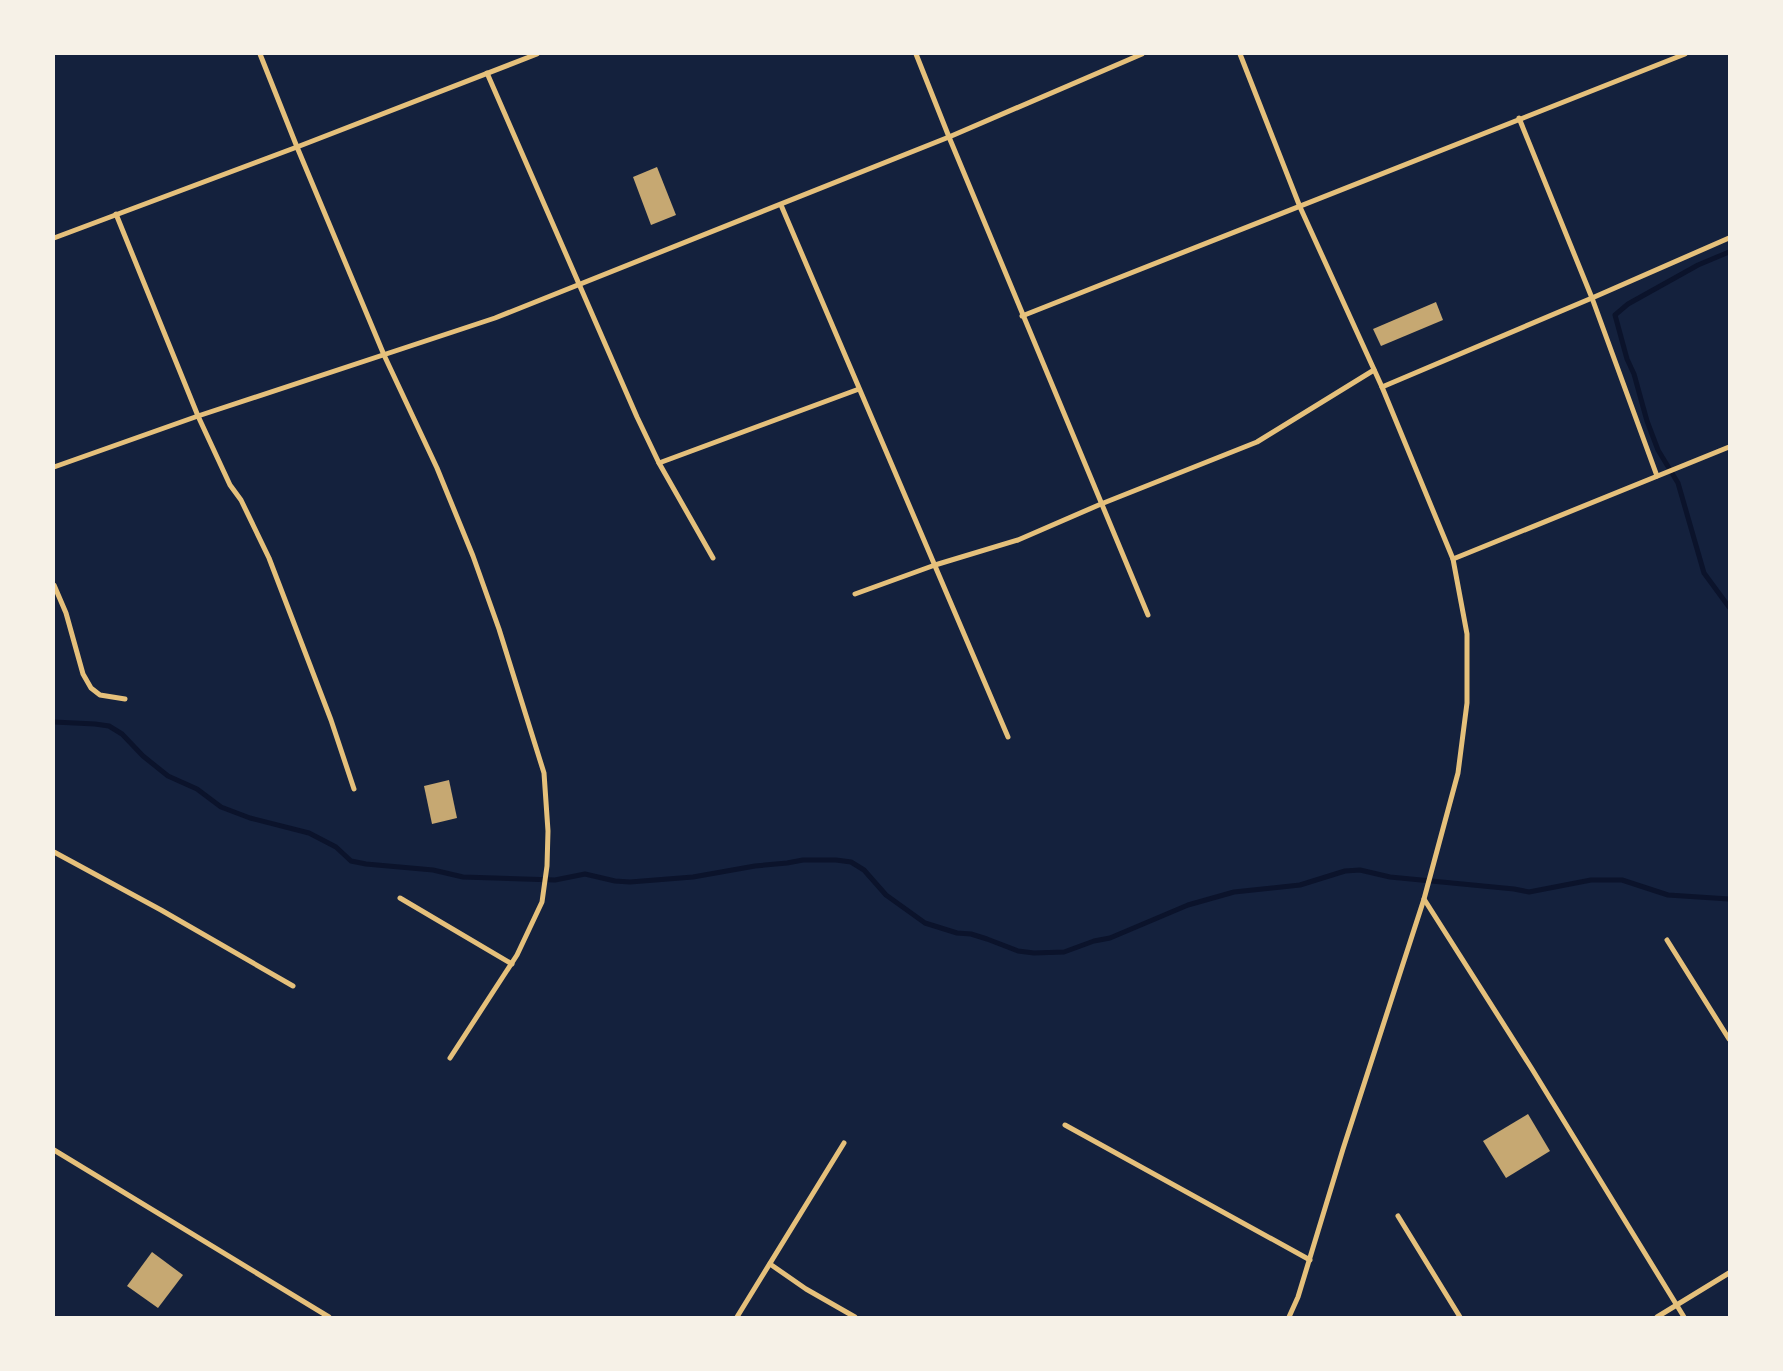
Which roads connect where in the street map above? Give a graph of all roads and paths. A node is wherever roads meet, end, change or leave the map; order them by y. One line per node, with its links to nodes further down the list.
1 (260, 54): 11 (street)
2 (537, 54): 7 (street)
3 (916, 54): 10 (street)
4 (1142, 54): 10 (street)
5 (1240, 54): 13 (street)
6 (1685, 54): 9 (street)
7 (530, 55): 8 (street)
8 (487, 73): 11 (street); 17 (street)
9 (1519, 118): 13 (street); 18 (street)
10 (948, 138): 12 (street); 19 (street)
11 (297, 147): 14 (street); 20 (street)
12 (780, 204): 17 (street); 23 (street)
13 (1300, 206): 19 (street); 21 (street)
14 (116, 214): 15 (street); 24 (street)
15 (54, 238)
16 (1729, 238): 18 (street)
17 (578, 284): 20 (street); 26 (street)
18 (1592, 298): 22 (street); 28 (street)
19 (1022, 316): 29 (street)
20 (384, 355): 24 (street); 43 (street)
21 (1374, 370): 22 (street); 29 (street)
22 (1382, 387): 31 (street)
23 (860, 390): 26 (street); 32 (street)
24 (198, 416): 27 (street); 38 (street)
25 (1729, 447): 28 (street)
26 (659, 463): 30 (street)
27 (54, 467)
28 (1657, 476): 31 (street)
29 (1101, 504): 32 (street); 35 (street)
30 (713, 558)
31 (1453, 559): 40 (street)
32 (934, 565): 34 (street); 37 (street)
33 (54, 585): 36 (street)
34 (855, 594)
35 (1148, 615)
36 (125, 699)
37 (1008, 737)
38 (354, 789)
39 (54, 852): 44 (street)
40 (1424, 897): 51 (street); 54 (street)
41 (400, 898): 43 (street)
42 (1668, 940): 45 (street)
43 (512, 964): 46 (street)
44 (293, 986)
45 (1729, 1039)
46 (450, 1058)
47 (1065, 1124): 51 (street)
48 (844, 1143): 52 (street)
49 (54, 1150): 55 (street)
50 (1398, 1216): 59 (street)
51 (1310, 1260): 58 (street)
52 (770, 1264): 56 (street); 57 (street)
53 (1729, 1273): 54 (street)
54 (1676, 1305): 60 (street); 61 (street)
55 (329, 1317)
56 (737, 1317)
57 (855, 1317)
58 (1289, 1317)
59 (1460, 1317)
60 (1657, 1317)
61 (1684, 1317)

